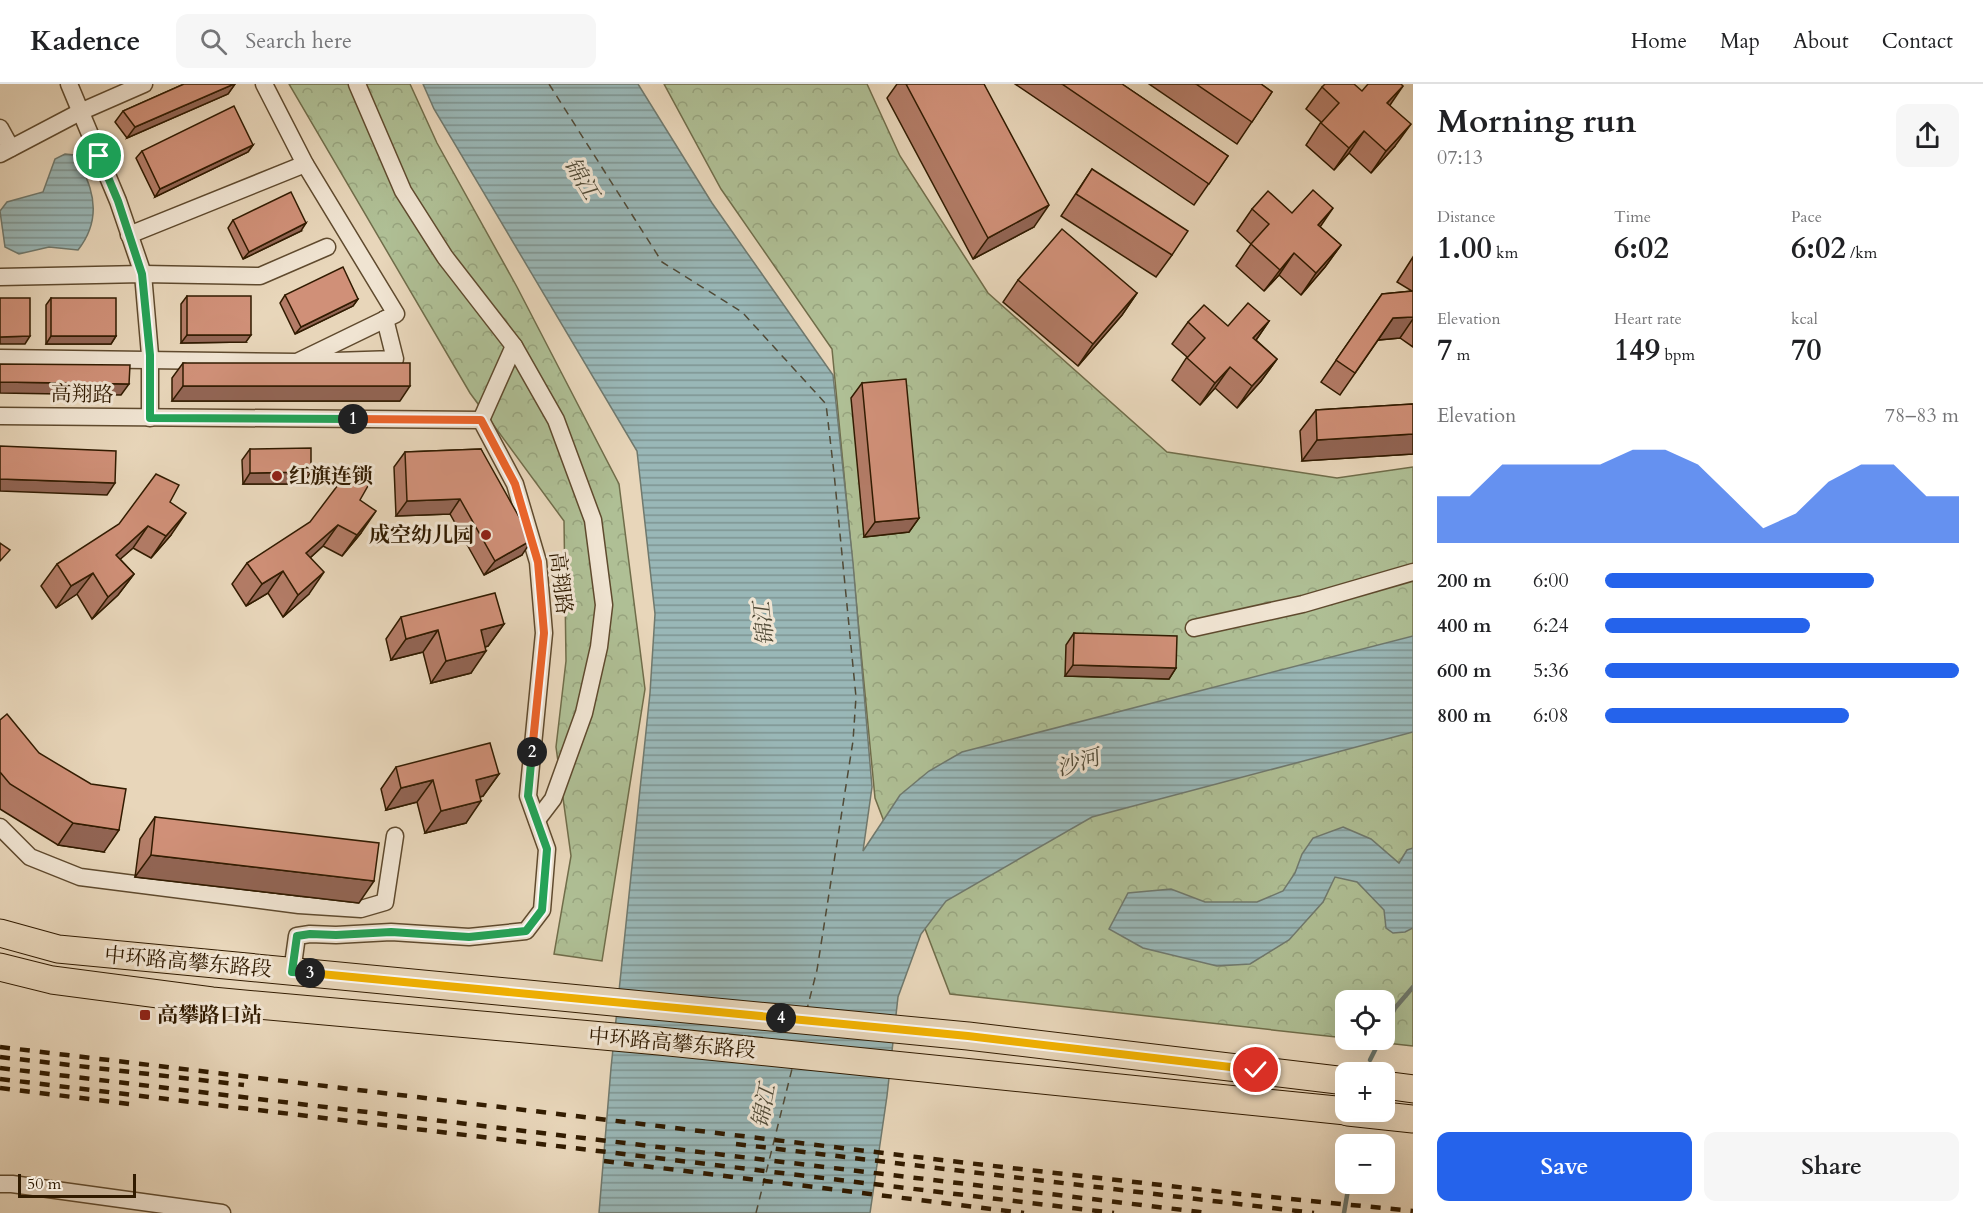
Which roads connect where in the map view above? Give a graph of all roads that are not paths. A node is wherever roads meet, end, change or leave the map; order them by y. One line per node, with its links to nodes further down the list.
1 (69, 84): 5 (street)
2 (144, 84): 5 (street)
3 (264, 84): 8 (street)
4 (357, 84): 14 (street)
5 (80, 112): 7 (street); 9 (street)
6 (0, 128): 7 (street)
7 (6, 151)
8 (305, 164): 9 (street); 13 (street)
9 (129, 235): 11 (street)
10 (327, 247): 11 (street)
11 (142, 274): 12 (street); 16 (street)
12 (0, 277)
13 (385, 319): 17 (street); 17 (street)
14 (514, 346): 20 (street); 23 (street)
15 (0, 358): 16 (street)
16 (150, 359): 17 (street); 19 (street)
17 (297, 362)
18 (0, 416): 19 (street, 高翔路)
19 (150, 418): 20 (street, 高翔路)
20 (481, 420): 23 (street, 高翔路)
21 (1413, 572): 22 (street)
22 (1194, 628)
23 (537, 820): 28 (street, 高翔路)
24 (0, 827): 25 (street)
25 (395, 836)
26 (0, 933): 28 (main road, 中环路高攀东路段)
27 (0, 967): 32 (main road, 中环路高攀东路段)
28 (292, 972): 29 (main road, 中环路高攀东路段)
29 (1335, 1080)
30 (1395, 1087): 31 (main road)
31 (1413, 1089)
32 (1335, 1110)
33 (1395, 1117): 34 (main road, 中环路高攀东路段)
34 (1413, 1119)
35 (0, 1184): 36 (street)
36 (222, 1213)

